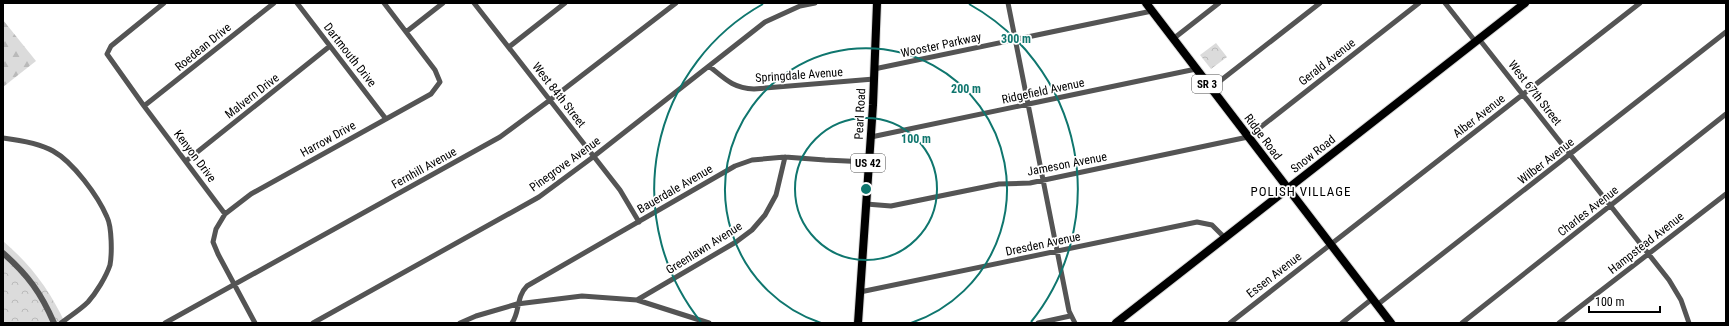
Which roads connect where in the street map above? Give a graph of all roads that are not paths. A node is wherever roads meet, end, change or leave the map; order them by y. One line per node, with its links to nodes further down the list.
1 (164, 3): 35 (street, Kenyon Drive)
2 (274, 3): 35 (street, Roedean Drive)
3 (297, 3): 25 (street, Dartmouth Drive)
4 (384, 3): 20 (street)
5 (443, 3): 20 (street)
6 (474, 3): 26 (street, West 84th Street)
7 (565, 3): 26 (street)
8 (676, 3): 33 (street, Fernhill Avenue)
9 (815, 3): 27 (street, Pinegrove Avenue)
10 (877, 3): 28 (main road, Pearl Road / US 42)
11 (1008, 3): 23 (street)
12 (1146, 3): 19 (main road, Ridge Road / SR 3)
13 (1219, 3): 22 (street)
14 (1320, 3): 31 (street)
15 (1419, 3): 39 (street, Gerald Avenue)
16 (1446, 3): 24 (street, West 67th Street)
17 (1525, 3): 24 (main road, Snow Road)
18 (1640, 3): 32 (street, Alber Avenue)
19 (1152, 11): 22 (main road, Ridge Road / SR 3); 23 (street, Wooster Parkway)
20 (406, 32): 37 (street, Harrow Drive)
21 (1726, 32): 41 (street, Wilber Avenue)
22 (1173, 39): 29 (main road, Ridge Road / SR 3)
23 (1016, 40): 28 (street, Wooster Parkway); 34 (street)
24 (1477, 40): 32 (street, West 67th Street); 47 (main road, Snow Road)
25 (330, 46): 37 (street, Dartmouth Drive); 44 (street, Malvern Drive)
26 (509, 47): 33 (street, West 84th Street)
27 (709, 66): 30 (street, Springdale Avenue); 42 (street, Pinegrove Avenue)
28 (874, 69): 30 (main road, Pearl Road / US 42)
29 (1196, 69): 31 (main road, Ridge Road / SR 3); 34 (street, Ridgefield Avenue)
30 (874, 79): 38 (main road, Pearl Road / US 42)
31 (1211, 88): 39 (main road, Ridge Road / SR 3)
32 (1523, 94): 41 (street, West 67th Street); 54 (street, Alber Avenue)
33 (550, 100): 42 (street, West 84th Street); 58 (street, Fernhill Avenue)
34 (1028, 105): 38 (street, Ridgefield Avenue); 46 (street)
35 (144, 106): 44 (street, Kenyon Drive)
36 (1726, 114): 50 (street, Charles Avenue)
37 (386, 119): 51 (street, Harrow Drive)
38 (871, 136): 45 (main road, Pearl Road / US 42)
39 (1248, 137): 46 (street, Jameson Avenue); 47 (main road, Ridge Road / SR 3)
40 (3, 138): 65 (street)
41 (1571, 154): 50 (street, West 67th Street); 61 (street, Wilber Avenue)
42 (594, 157): 52 (street, West 84th Street); 68 (street, Pinegrove Avenue)
43 (785, 157): 45 (street, Bauerdale Avenue); 52 (street, Bauerdale Avenue); 60 (street, Greenlawn Avenue)
44 (186, 161): 51 (street, Kenyon Drive)
45 (868, 162): 49 (main road, Pearl Road / US 42)
46 (1044, 180): 49 (street, Jameson Avenue); 55 (street)
47 (1288, 189): 53 (main road, Snow Road); 54 (main road, Ridge Road / SR 3)
48 (1726, 194): 57 (street, Hampstead Avenue)
49 (866, 204): 59 (main road, Pearl Road / US 42)
50 (1611, 205): 57 (street, West 67th Street); 79 (street, Charles Avenue)
51 (225, 214): 58 (street)
52 (639, 222): 62 (street, Bauerdale Avenue)
53 (1225, 238): 55 (street, Dresden Avenue); 75 (main road, Snow Road)
54 (1331, 244): 61 (main road, Ridge Road / SR 3); 76 (street, Essen Avenue)
55 (1056, 251): 59 (street, Dresden Avenue); 63 (street)
56 (3, 253): 64 (street)
57 (1648, 253): 80 (street, Hampstead Avenue); 81 (street, West 67th Street)
58 (234, 285): 66 (street, Fernhill Avenue); 67 (street)
59 (860, 292): 72 (main road, Pearl Road / US 42)
60 (637, 300): 62 (street); 71 (street)
61 (1375, 302): 77 (street, Wilber Avenue); 78 (main road, Ridge Road / SR 3)
62 (517, 304): 69 (street); 70 (street, Bauerdale Avenue)
63 (1070, 316): 73 (street); 74 (street)
64 (54, 323)
65 (61, 323)
66 (165, 323)
67 (255, 323)
68 (313, 323)
69 (460, 323)
70 (512, 323)
71 (709, 323)
72 (858, 323)
73 (1038, 323)
74 (1075, 323)
75 (1116, 323)
76 (1230, 323)
77 (1342, 323)
78 (1391, 323)
79 (1462, 323)
80 (1559, 323)
81 (1689, 323)

